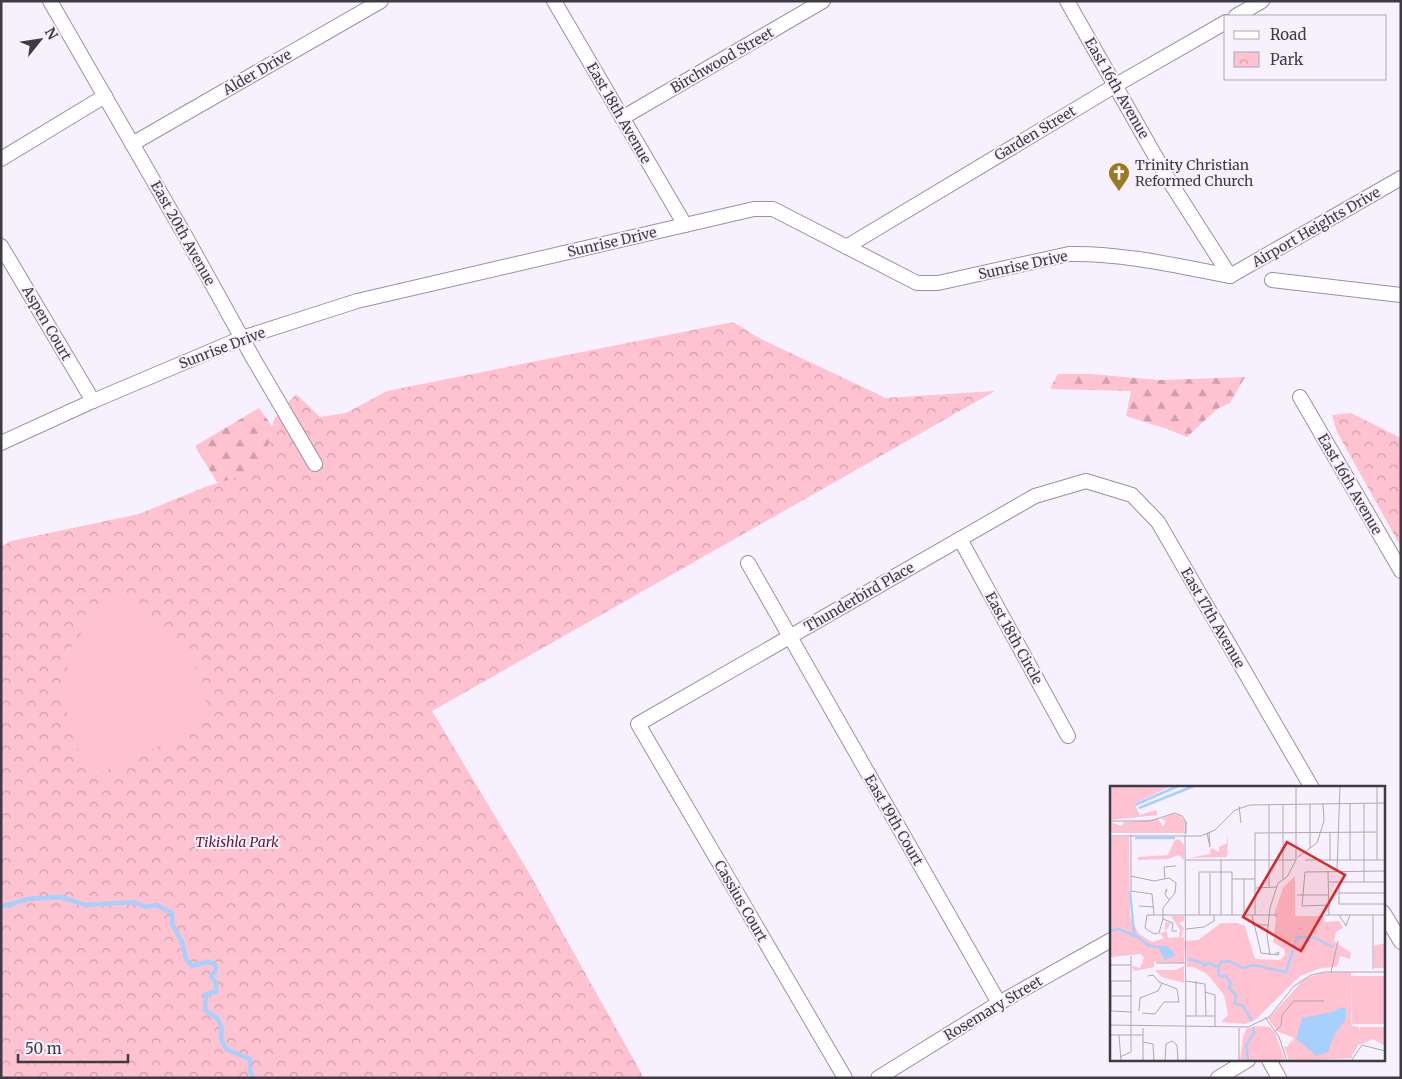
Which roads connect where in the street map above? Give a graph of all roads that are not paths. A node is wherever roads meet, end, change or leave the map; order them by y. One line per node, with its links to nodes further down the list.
1 (50, 1): 10 (street, East 20th Avenue)
2 (381, 1): 12 (street, Alder Drive)
3 (554, 1): 11 (street, East 18th Avenue)
4 (823, 1): 11 (street, Birchwood Street)
5 (1067, 1): 9 (street, East 16th Avenue)
6 (1262, 1): 7 (street)
7 (1238, 15)
8 (1224, 23): 9 (street, Garden Street)
9 (1116, 85): 17 (street, Garden Street); 18 (street, East 16th Avenue)
10 (105, 96): 12 (street, East 20th Avenue); 13 (street)
11 (622, 118): 15 (street, East 18th Avenue)
12 (132, 144): 21 (street, East 20th Avenue)
13 (1, 159)
14 (1401, 178): 18 (street, Airport Heights Drive)
15 (685, 225): 17 (street, Sunrise Drive); 21 (street, Sunrise Drive)
16 (1, 246): 23 (street, Aspen Court)
17 (846, 247): 18 (street, Sunrise Drive)
18 (1230, 276)
19 (1272, 280): 20 (street)
20 (1401, 295)
21 (242, 338): 23 (street, Sunrise Drive); 25 (street, East 20th Avenue)
22 (1300, 397): 29 (street, East 16th Avenue)
23 (92, 401): 24 (street, Sunrise Drive)
24 (1, 442)
25 (315, 464)
26 (1086, 481): 27 (street, Thunderbird Place); 33 (street, East 17th Avenue)
27 (960, 540): 30 (street, Thunderbird Place); 32 (street, East 18th Circle)
28 (748, 564): 30 (street, East 19th Court)
29 (1401, 572)
30 (789, 638): 31 (street, Thunderbird Place); 37 (street, East 19th Court)
31 (638, 724): 40 (street, Cassius Court)
32 (1068, 736)
33 (1311, 786)
34 (1384, 913): 35 (street)
35 (1399, 933)
36 (1110, 941): 37 (street, Rosemary Street)
37 (999, 1003): 41 (street, Rosemary Street)
38 (1245, 1062): 42 (street)
39 (1269, 1062): 43 (street)
40 (845, 1078)
41 (878, 1078)
42 (1218, 1078)
43 (1279, 1078)

